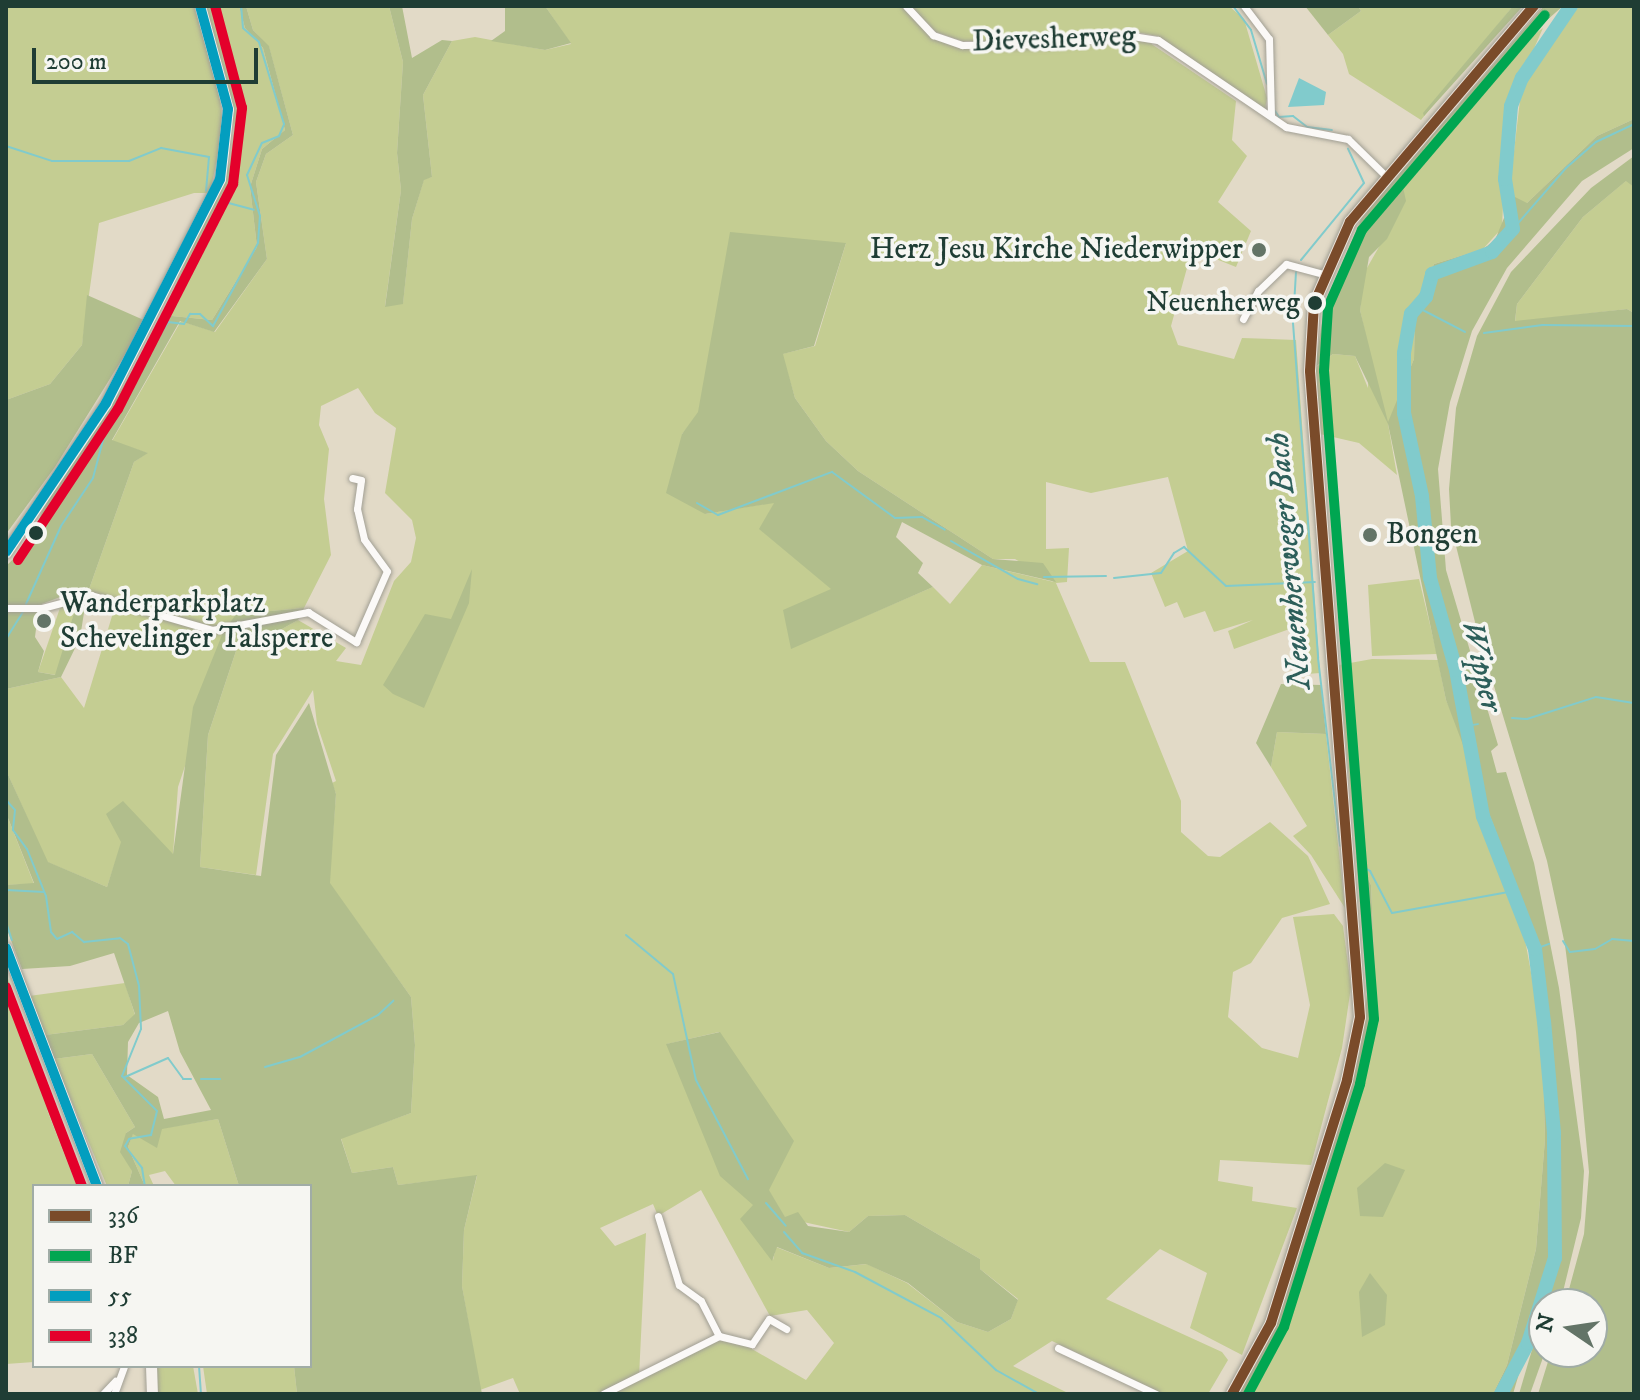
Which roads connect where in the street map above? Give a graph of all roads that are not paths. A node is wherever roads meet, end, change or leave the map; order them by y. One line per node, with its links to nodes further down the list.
1 (200, 6): 10 (main road)
2 (906, 6): 5 (street, Dievesherweg)
3 (1244, 6): 5 (street)
4 (1534, 6): 6 (main road)
5 (1271, 116): 6 (street, Dievesherweg)
6 (1387, 177): 7 (main road)
7 (1324, 274): 8 (street); 26 (main road)
8 (1243, 319)
9 (352, 478): 11 (street)
10 (6, 552)
11 (6, 608)
12 (6, 948): 13 (main road)
13 (96, 1184)
14 (658, 1216): 16 (street)
15 (786, 1329): 16 (street)
16 (719, 1336): 24 (street)
17 (1058, 1348): 25 (street)
18 (123, 1368): 20 (street)
19 (151, 1368): 23 (main road)
20 (116, 1380): 21 (street); 22 (street)
21 (103, 1394)
22 (114, 1394)
23 (152, 1394)
24 (603, 1394)
25 (1156, 1394)
26 (1232, 1394)

